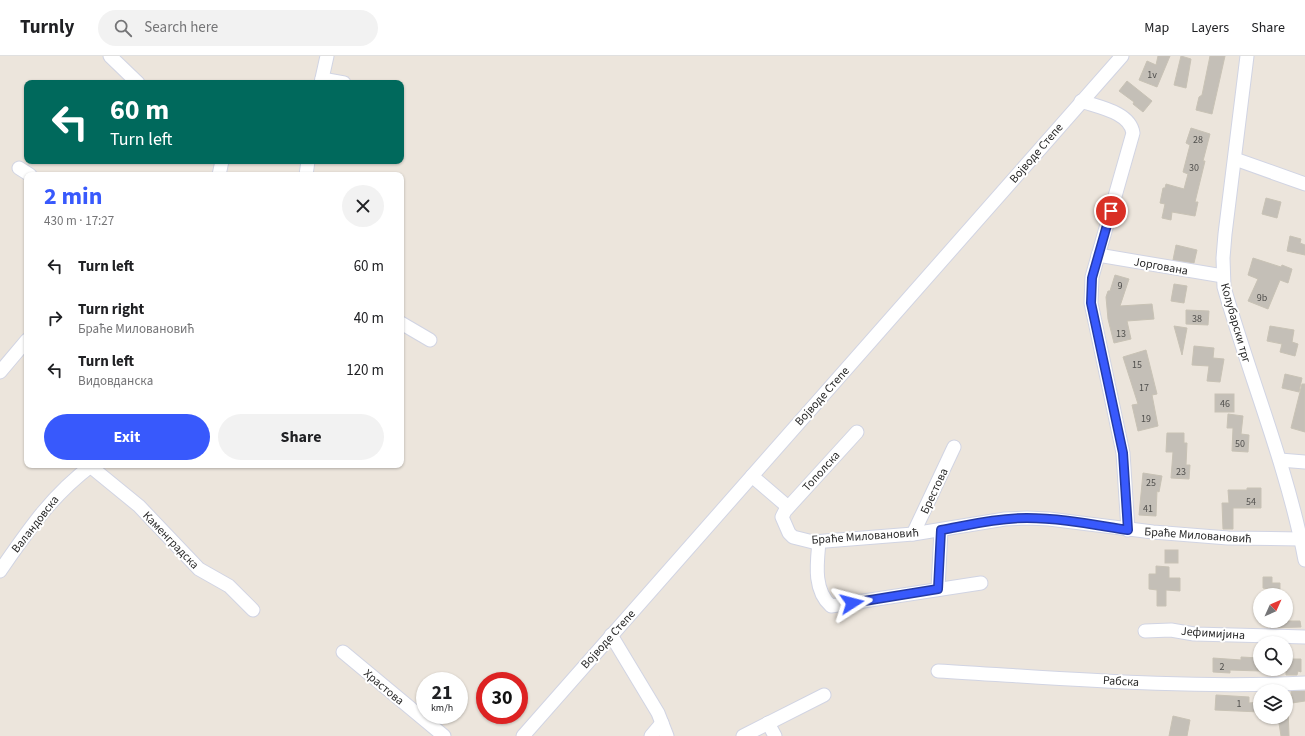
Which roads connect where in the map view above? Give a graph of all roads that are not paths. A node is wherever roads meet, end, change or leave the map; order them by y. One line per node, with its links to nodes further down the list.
1 (110, 56): 5 (street)
2 (326, 56): 6 (street)
3 (1122, 56): 7 (street, Војводе Степе)
4 (1247, 56): 8 (street, Колубарски трг)
5 (135, 80)
6 (322, 80)
7 (1081, 101): 12 (street); 24 (street, Војводе Степе)
8 (1235, 159): 11 (street); 13 (street, Колубарски трг)
9 (19, 168): 10 (street)
10 (25, 172)
11 (1305, 184)
12 (1098, 255): 13 (street, Јоргована); 27 (street)
13 (1223, 276): 20 (street, Колубарски трг)
14 (404, 325): 15 (street)
15 (430, 340)
16 (24, 344): 17 (street)
17 (0, 372)
18 (857, 432): 25 (street, Тополска)
19 (954, 447): 28 (street, Брестова)
20 (1280, 460): 21 (street); 29 (street, Колубарски трг)
21 (1305, 462)
22 (89, 468): 32 (street, Валандовска)
23 (93, 468): 35 (street, Каменградска)
24 (752, 476): 25 (street); 37 (street, Војводе Степе)
25 (787, 509): 30 (street, Браће Миловановић)
26 (941, 530): 27 (street, Браће Миловановић); 28 (street, Браће Миловановић); 34 (street)
27 (1128, 530): 29 (street, Браће Миловановић)
28 (913, 534): 30 (street, Браће Миловановић)
29 (1301, 539): 31 (street, Колубарски трг)
30 (819, 542): 34 (street)
31 (1305, 560)
32 (0, 570)
33 (981, 583): 34 (street)
34 (938, 589)
35 (253, 610)
36 (1146, 631): 38 (street, Јефимијина)
37 (611, 635): 43 (street); 46 (street, Војводе Степе)
38 (1305, 636)
39 (342, 652): 45 (street, Храстова)
40 (938, 671): 41 (street, Рабска)
41 (1305, 683)
42 (824, 695): 44 (street)
43 (662, 723): 47 (street); 48 (street)
44 (768, 723): 49 (street); 50 (street)
45 (444, 736)
46 (523, 736)
47 (651, 736)
48 (667, 736)
49 (743, 736)
50 (775, 736)

